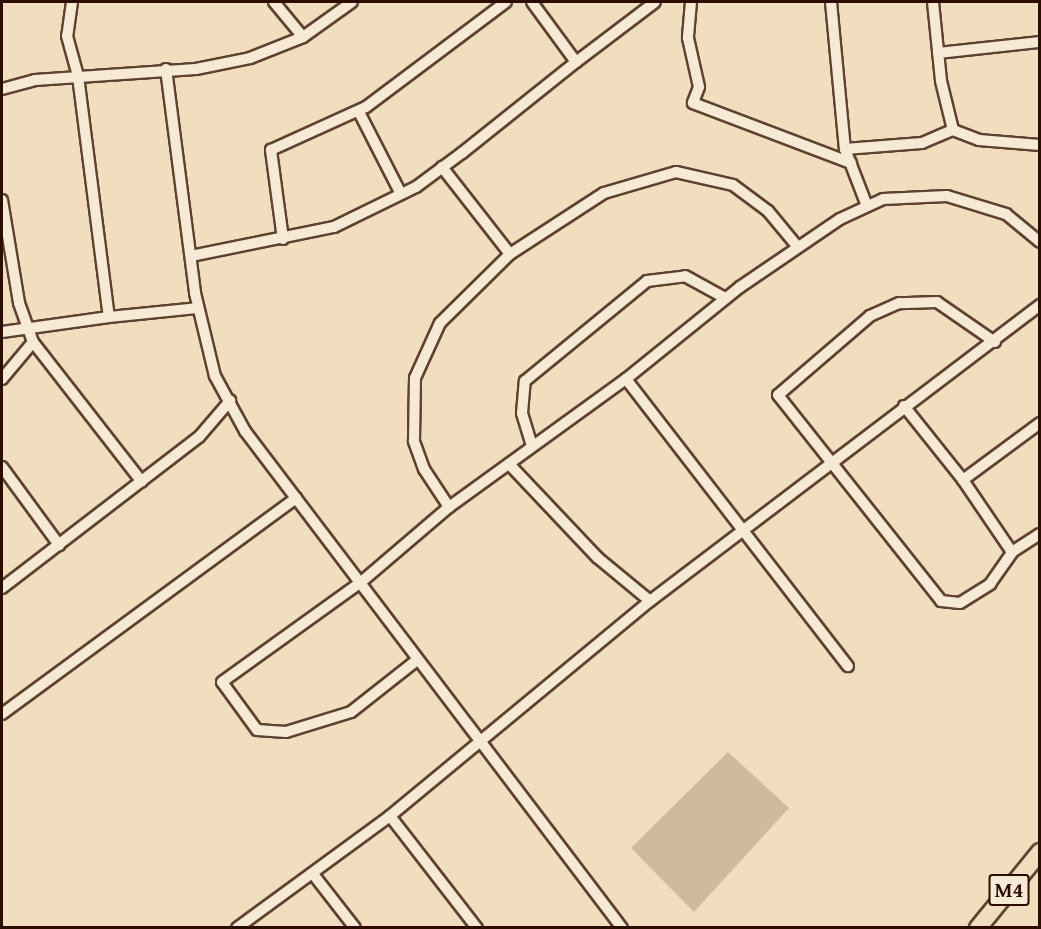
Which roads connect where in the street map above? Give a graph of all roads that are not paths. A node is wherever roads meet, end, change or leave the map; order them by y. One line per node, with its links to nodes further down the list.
1 (72, 2): 15 (street)
2 (274, 2): 10 (street)
3 (352, 2): 10 (street)
4 (506, 2): 17 (street)
5 (532, 2): 13 (street)
6 (655, 2): 13 (street)
7 (691, 2): 21 (street)
8 (831, 2): 20 (street)
9 (933, 2): 12 (street)
10 (303, 37): 14 (street)
11 (1040, 42): 12 (street)
12 (938, 53): 18 (street)
13 (576, 62): 22 (street)
14 (166, 69): 15 (street); 30 (street)
15 (78, 76): 16 (street); 34 (street)
16 (2, 89)
17 (359, 112): 23 (street); 26 (street)
18 (953, 130): 19 (street); 20 (street)
19 (1040, 145)
20 (845, 149): 21 (street)
21 (851, 164): 25 (street)
22 (442, 167): 23 (street); 29 (street)
23 (401, 195): 26 (street)
24 (2, 200): 35 (street)
25 (867, 206): 27 (street); 28 (street)
26 (283, 239): 30 (street)
27 (1040, 242)
28 (797, 246): 29 (street); 31 (street)
29 (510, 254): 51 (street)
30 (191, 256): 33 (street)
31 (725, 298): 40 (street); 44 (street)
32 (1040, 305): 38 (street)
33 (197, 308): 34 (street); 41 (street)
34 (109, 317): 35 (street)
35 (27, 328): 36 (street); 37 (street)
36 (2, 332)
37 (33, 342): 39 (street); 49 (street)
38 (995, 342): 42 (street); 45 (street)
39 (2, 379)
40 (626, 379): 44 (street); 52 (street)
41 (230, 401): 49 (street); 50 (street)
42 (904, 406): 45 (street); 48 (street)
43 (1040, 423): 48 (street)
44 (532, 446): 46 (street)
45 (830, 463): 52 (street); 55 (street)
46 (509, 464): 51 (street); 58 (street)
47 (2, 467): 54 (street)
48 (963, 480): 55 (street)
49 (142, 482): 54 (street)
50 (296, 498): 56 (street); 61 (street)
51 (449, 507): 56 (street)
52 (744, 529): 58 (street); 60 (street)
53 (1040, 534): 55 (street)
54 (59, 544): 57 (street)
55 (1012, 552)
56 (360, 583): 59 (street); 59 (street)
57 (2, 588)
58 (650, 601): 62 (street)
59 (417, 660): 62 (street)
60 (848, 666)
61 (2, 714)
62 (480, 745): 63 (street); 69 (street)
63 (390, 816): 65 (street); 68 (street)
64 (1040, 852): 70 (main road, M4)
65 (313, 874): 66 (street); 67 (street)
66 (237, 927)
67 (355, 927)
68 (477, 927)
69 (622, 927)
70 (978, 927)

